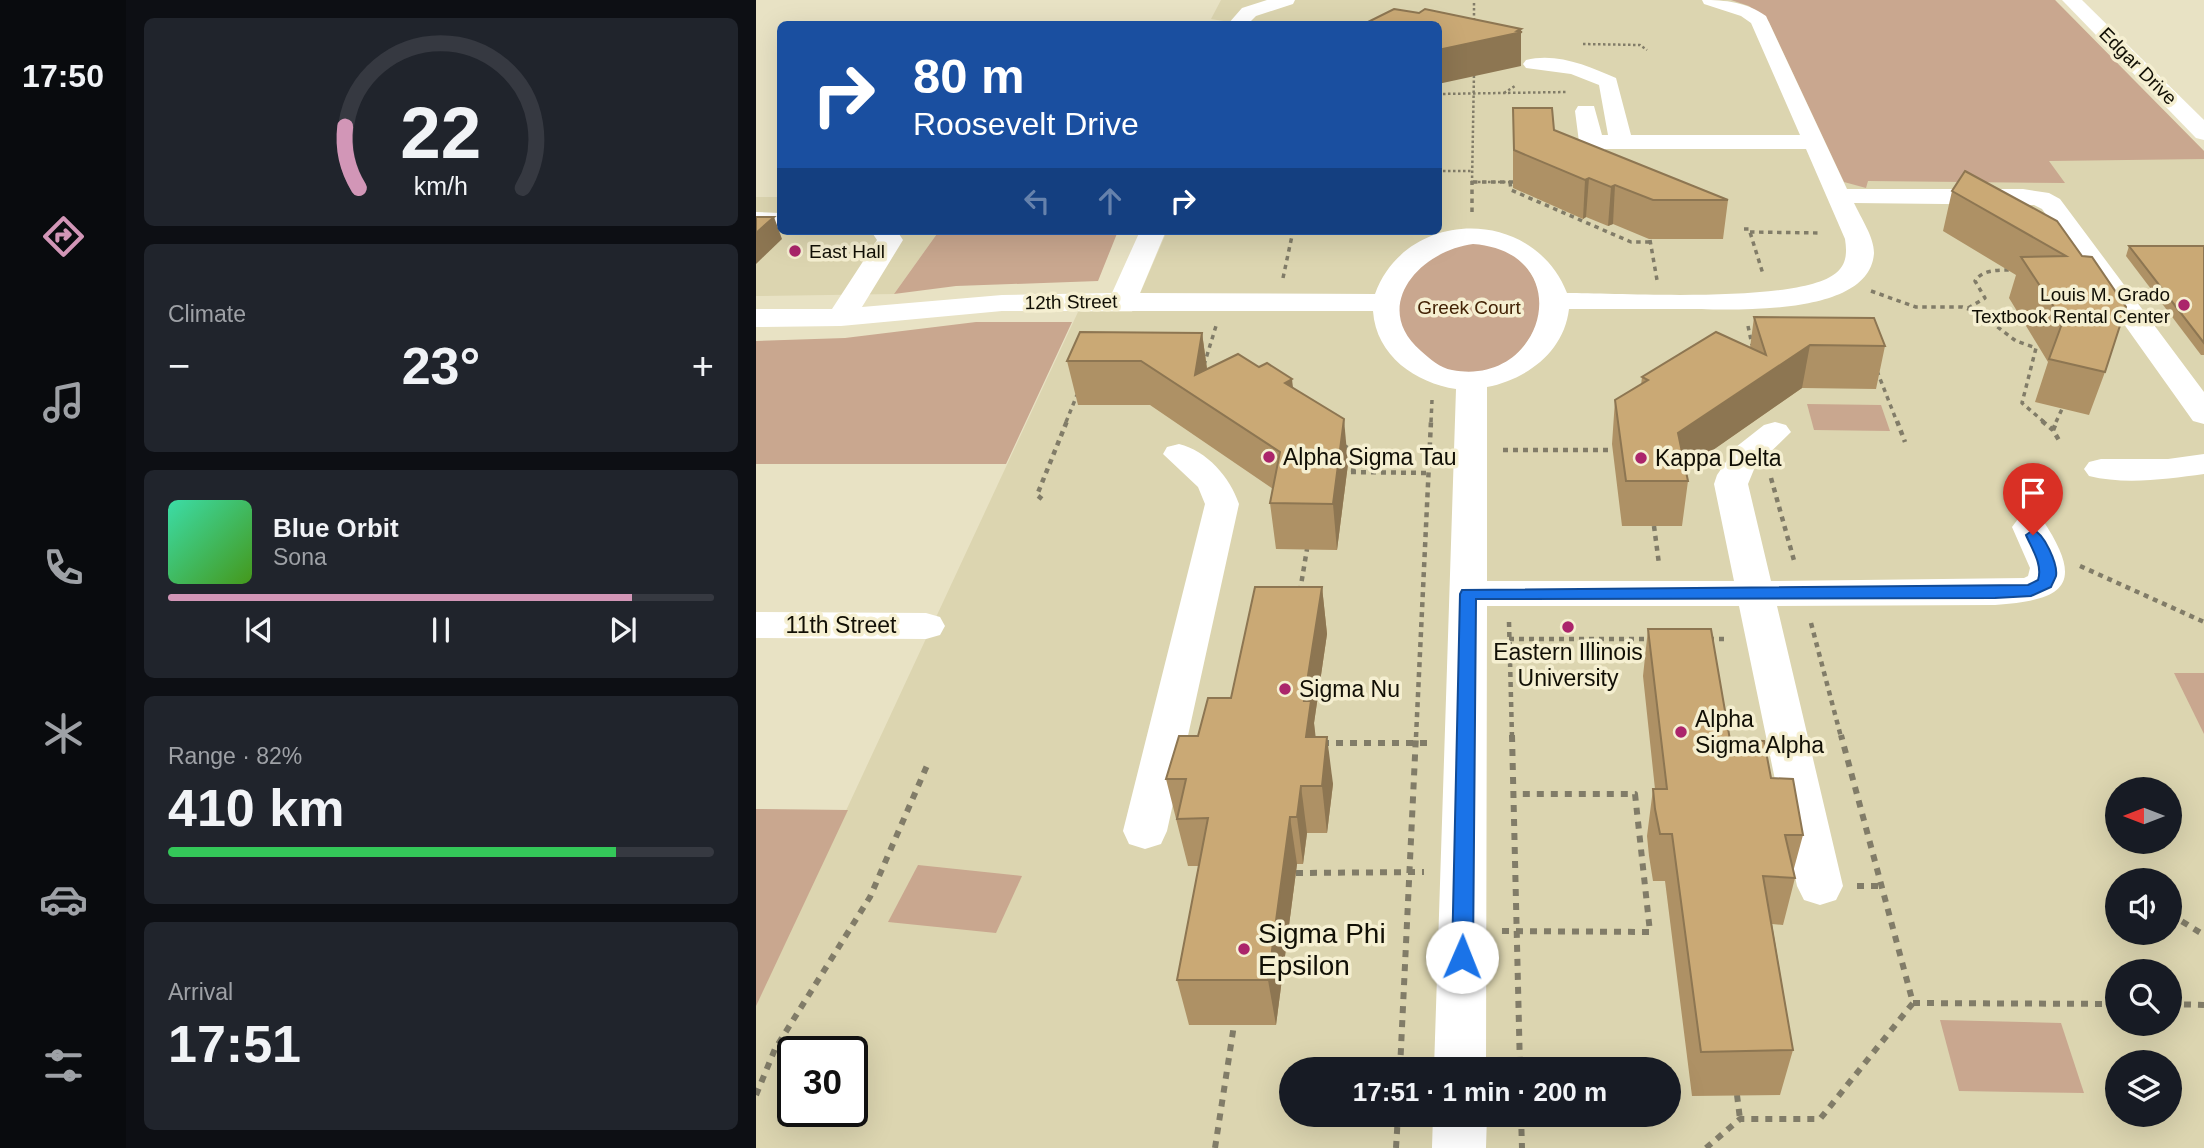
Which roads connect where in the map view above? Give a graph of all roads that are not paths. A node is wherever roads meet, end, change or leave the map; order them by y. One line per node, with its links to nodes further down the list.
1 (1286, 0): 4 (street)
2 (1711, 0): 12 (street)
3 (2071, 0): 6 (street, Edgar Drive)
4 (1240, 21)
5 (1533, 64): 11 (street)
6 (2165, 94): 7 (street); 9 (street, Edgar Drive)
7 (2192, 94)
8 (1586, 111): 10 (street)
9 (2199, 124)
10 (1591, 142): 11 (street); 13 (street)
11 (1620, 142): 12 (street)
12 (1814, 142): 14 (street)
13 (1617, 181)
14 (1838, 196): 20 (street); 24 (street)
15 (756, 220): 16 (street)
16 (777, 221)
17 (887, 235): 22 (street)
18 (1151, 235): 19 (street)
19 (1122, 301): 21 (street, 12th Street); 22 (street, 12th Street)
20 (1556, 301): 21 (street); 26 (street)
21 (1386, 303): 26 (street)
22 (841, 317): 23 (street, 12th Street)
23 (756, 318)
24 (2140, 327): 25 (street); 27 (street)
25 (2204, 372)
26 (1472, 380): 34 (street)
27 (2204, 414)
28 (1769, 438): 33 (street)
29 (1180, 453): 37 (street)
30 (2204, 464): 31 (street)
31 (2101, 470)
32 (2034, 538): 33 (street)
33 (1755, 593): 34 (street); 38 (street)
34 (1468, 594): 39 (street)
35 (756, 625): 36 (street, 11th Street)
36 (926, 626)
37 (1145, 831)
38 (1820, 886)
39 (1460, 1057)
40 (1460, 1127): 41 (street)
41 (1459, 1148)

